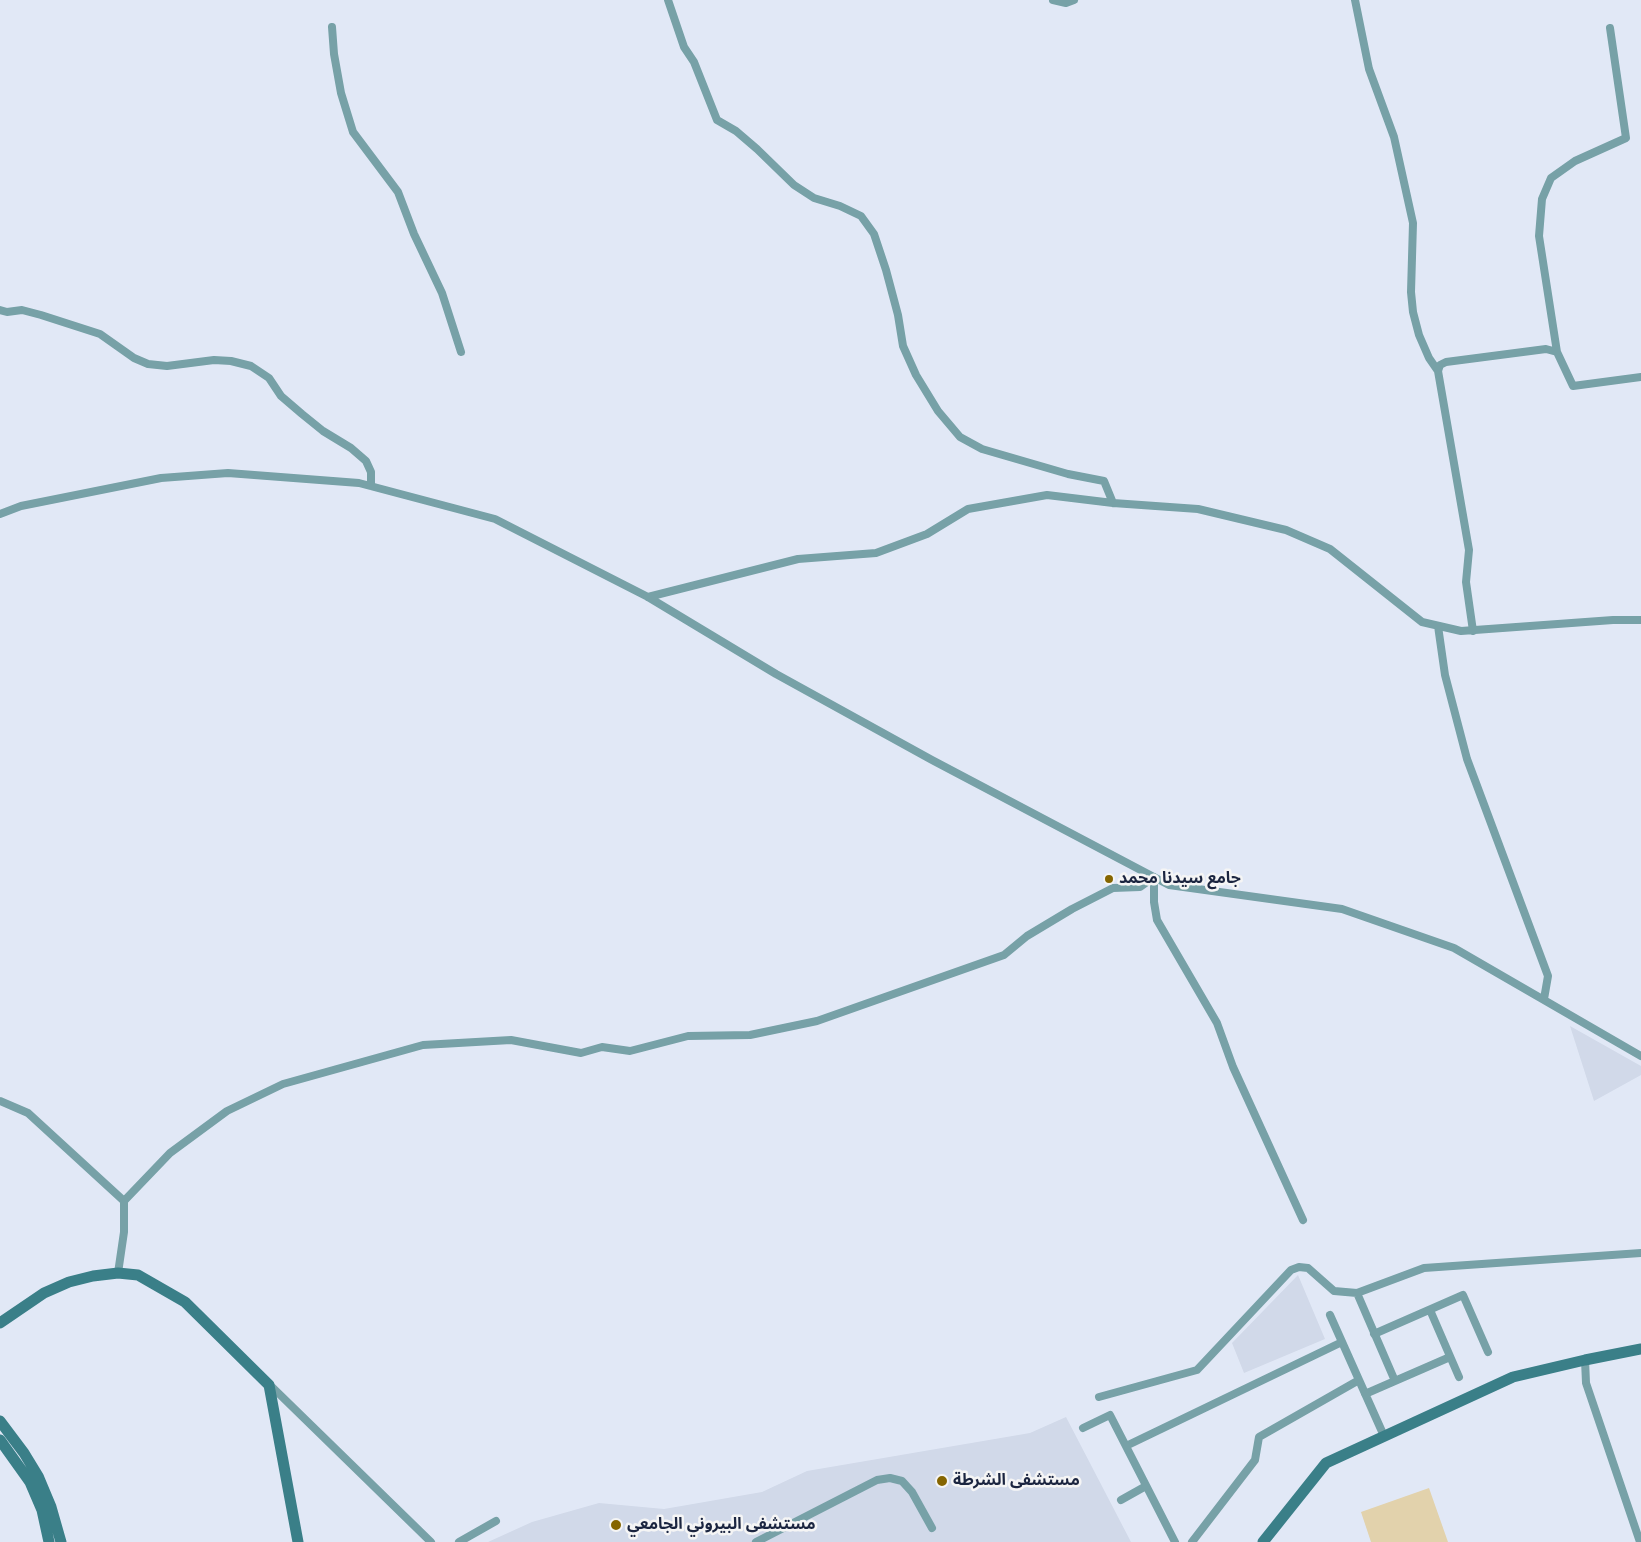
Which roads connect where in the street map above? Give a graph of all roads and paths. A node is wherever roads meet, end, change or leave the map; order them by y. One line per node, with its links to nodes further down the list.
1 (668, 0): 13 (street)
2 (1053, 0): 3 (street)
3 (1074, 0)
4 (1355, 0): 10 (street)
5 (332, 27): 8 (street)
6 (1610, 28): 9 (street)
7 (0, 310): 12 (street)
8 (461, 352)
9 (1557, 352): 10 (street); 11 (street)
10 (1438, 371): 18 (street)
11 (1641, 377)
12 (372, 486): 14 (street); 15 (street)
13 (1113, 503): 15 (street); 17 (street)
14 (0, 514)
15 (648, 597): 19 (street)
16 (1641, 620): 18 (street)
17 (1438, 626): 18 (street); 20 (street)
18 (1473, 631)
19 (1154, 877): 20 (street); 23 (street); 24 (street)
20 (1544, 999): 21 (street)
21 (1641, 1056)
22 (0, 1101): 23 (street)
23 (124, 1201): 26 (street)
24 (1303, 1220)
25 (1641, 1253): 27 (street)
26 (118, 1273): 30 (street); 40 (street)
27 (1357, 1293): 31 (street); 42 (street)
28 (1430, 1310): 31 (street); 34 (street); 35 (street)
29 (1330, 1315): 32 (street)
30 (0, 1323)
31 (1374, 1334): 39 (street)
32 (1342, 1342): 38 (street); 47 (street)
33 (1641, 1349): 36 (street)
34 (1488, 1352)
35 (1450, 1357): 37 (street); 39 (street)
36 (1585, 1360): 45 (street); 61 (street)
37 (1459, 1378)
38 (1359, 1380): 41 (street); 59 (street)
39 (1395, 1381): 41 (street)
40 (270, 1385): 54 (street); 55 (street)
41 (1365, 1394): 45 (street)
42 (1099, 1397)
43 (0, 1421): 53 (street)
44 (1083, 1428): 47 (street)
45 (1384, 1436): 60 (street)
46 (0, 1440): 52 (street)
47 (1126, 1446): 48 (street)
48 (1146, 1486): 49 (street); 58 (street)
49 (1121, 1500)
50 (496, 1521): 56 (street)
51 (932, 1528): 57 (street)
52 (50, 1542)
53 (61, 1542)
54 (298, 1542)
55 (431, 1542)
56 (459, 1542)
57 (756, 1542)
58 (1175, 1542)
59 (1192, 1542)
60 (1262, 1542)
61 (1640, 1542)

